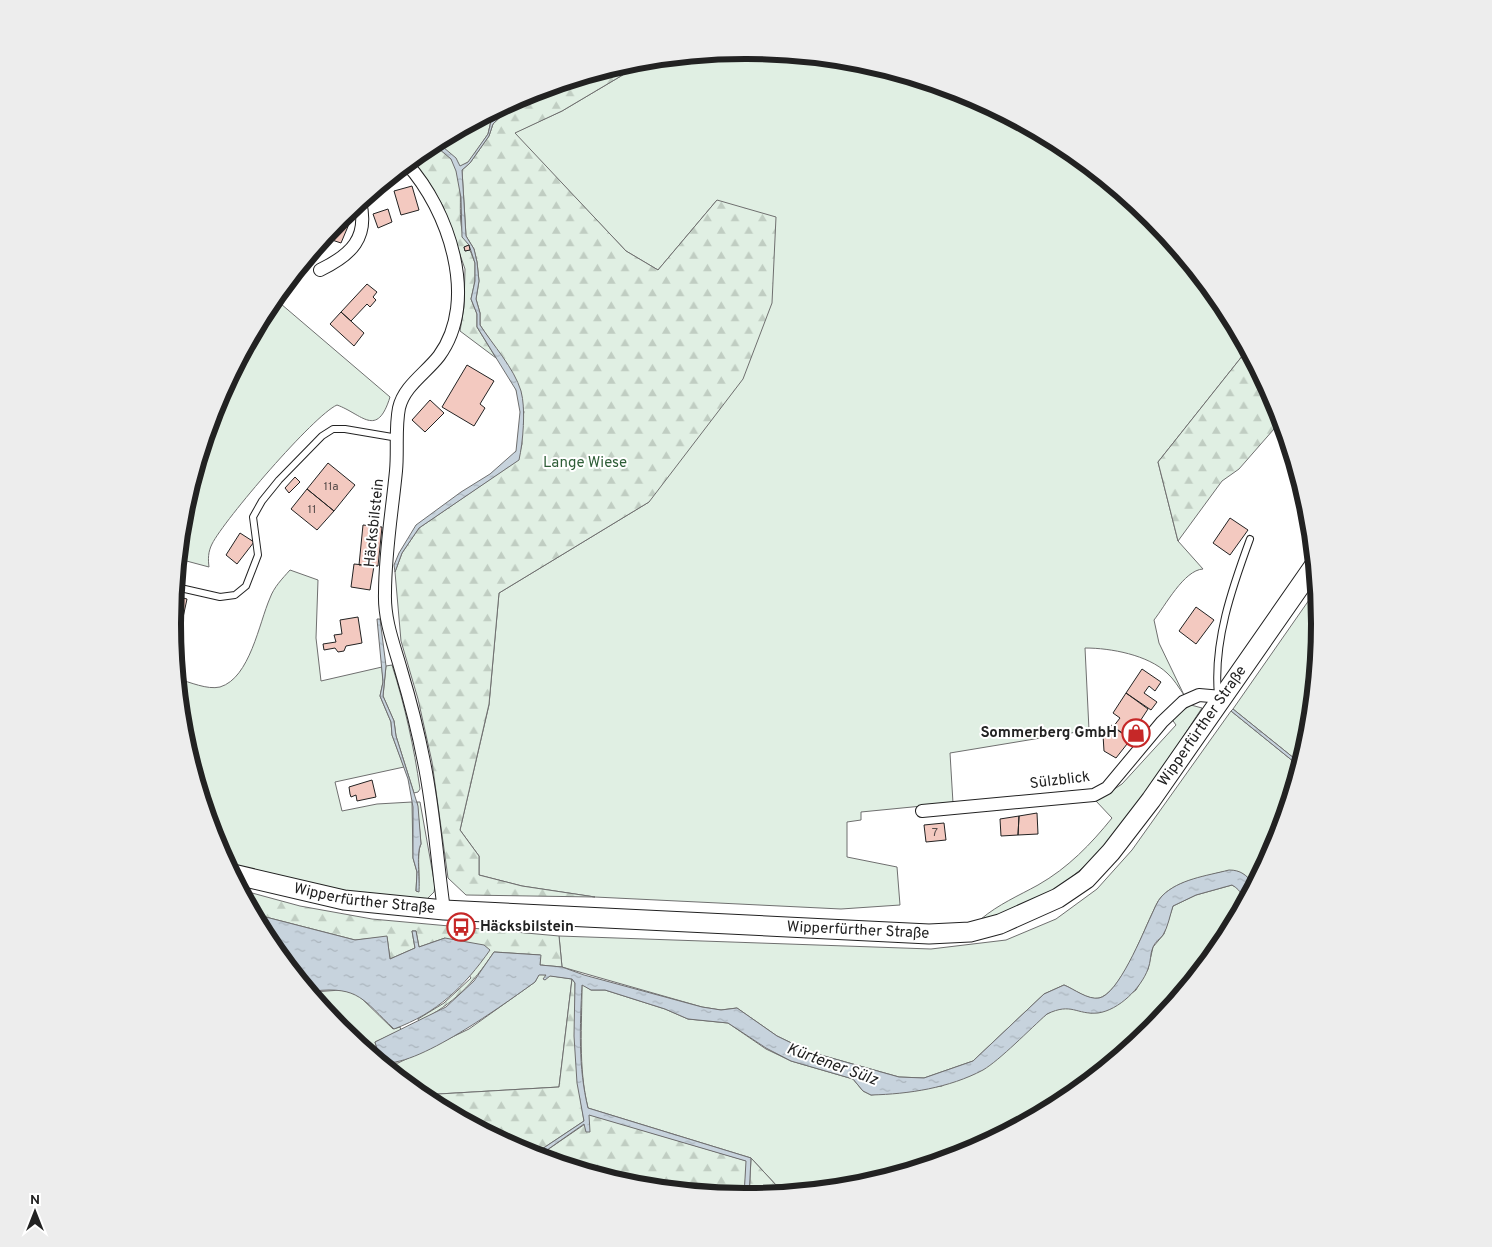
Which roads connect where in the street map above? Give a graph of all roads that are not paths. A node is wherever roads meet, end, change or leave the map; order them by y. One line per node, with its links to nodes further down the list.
1 (411, 169): 4 (street, Häcksbilstein)
2 (362, 210): 3 (street)
3 (320, 270)
4 (398, 438): 7 (lane); 11 (street, Häcksbilstein)
5 (1250, 539): 8 (lane)
6 (1309, 574): 8 (main road, Wipperfürther Straße)
7 (182, 588)
8 (1220, 697): 9 (street, Sülzblick); 11 (main road, Wipperfürther Straße)
9 (922, 811)
10 (241, 876): 11 (main road, Wipperfürther Straße)
11 (444, 910)

